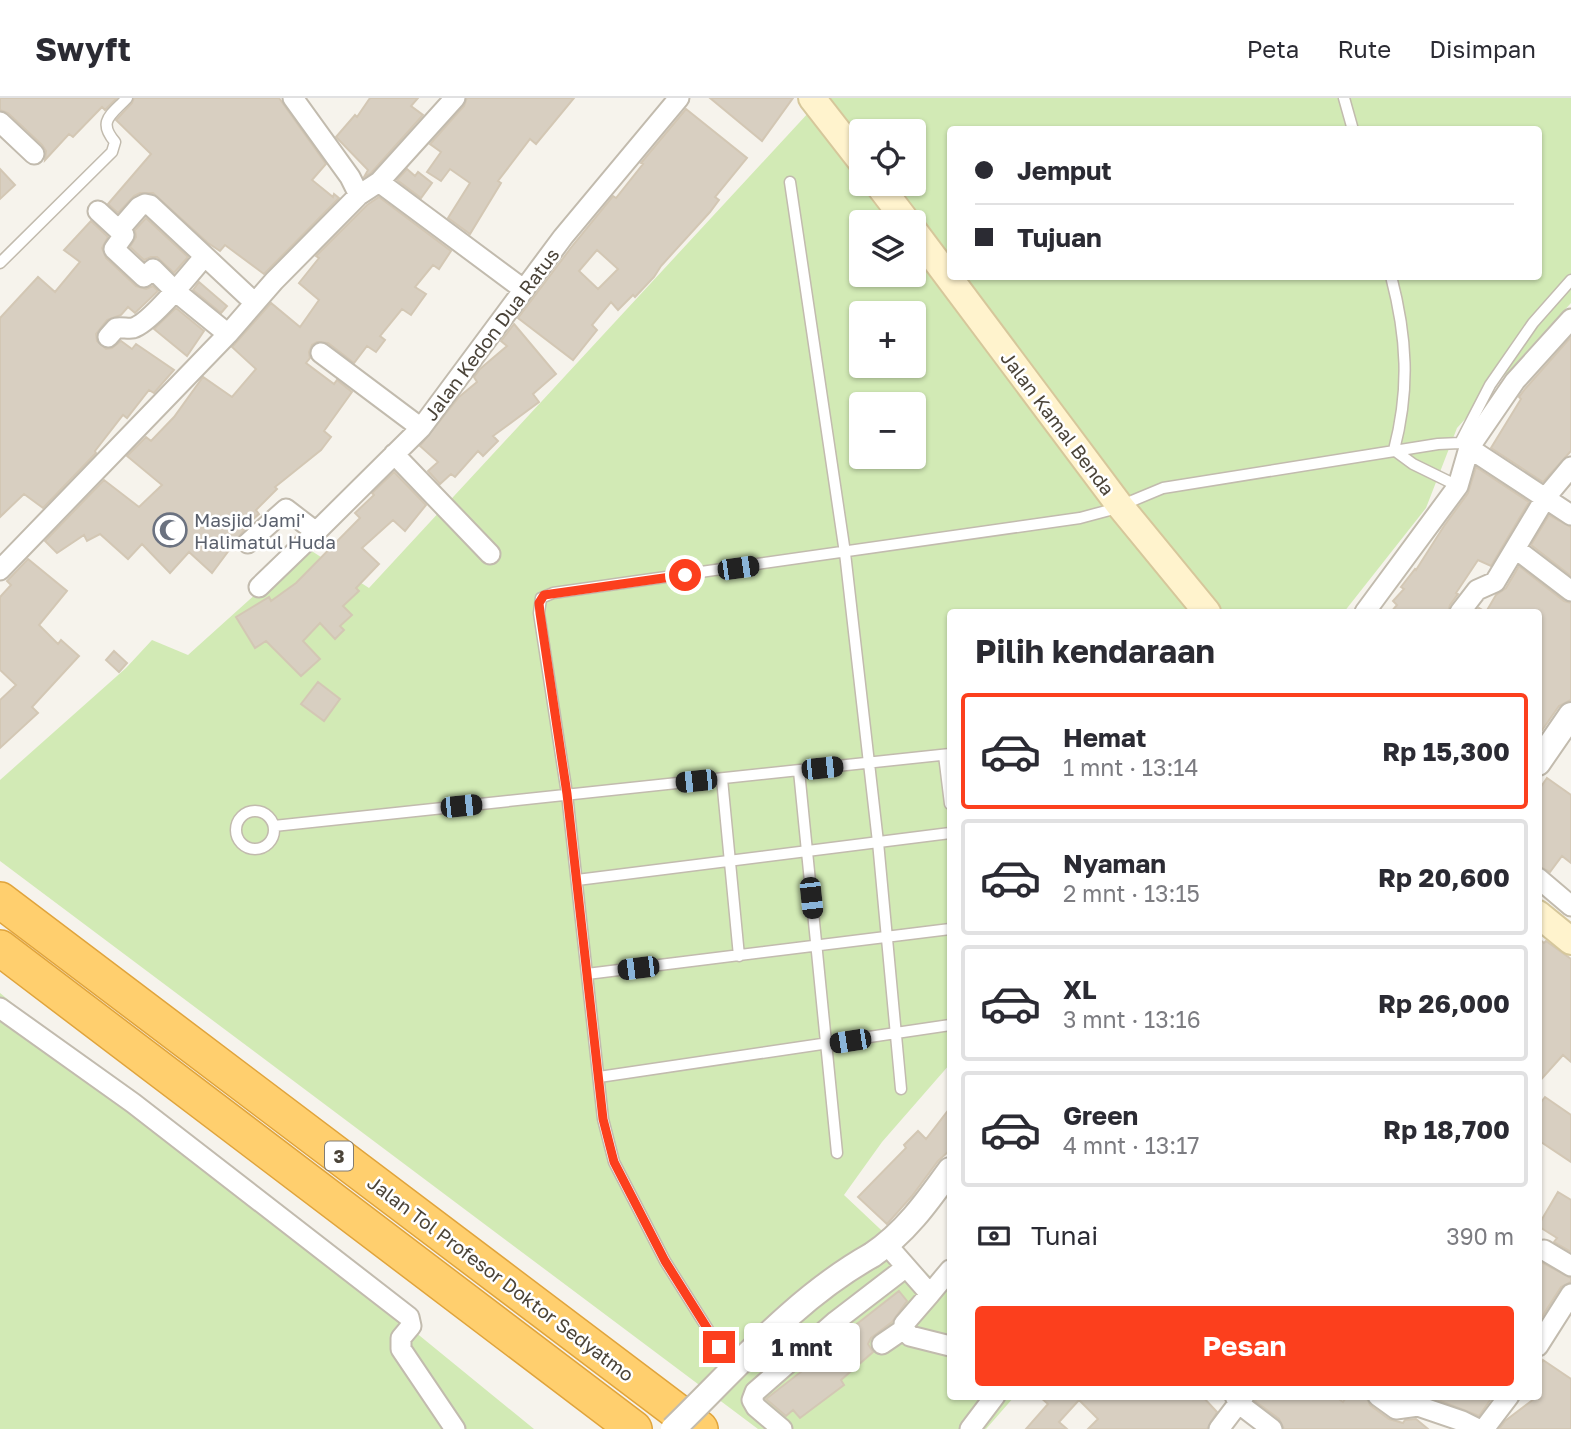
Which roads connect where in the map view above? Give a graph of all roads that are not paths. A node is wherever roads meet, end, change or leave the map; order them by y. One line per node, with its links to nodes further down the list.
1 (127, 98): 20 (lane)
2 (293, 98): 13 (street)
3 (455, 98): 11 (street)
4 (679, 98): 25 (street, Jalan Kedon Dua Ratus)
5 (812, 98): 9 (main road)
6 (1344, 98): 8 (lane)
7 (0, 122): 10 (street)
8 (1352, 126)
9 (849, 146)
10 (34, 154)
11 (379, 182): 13 (street); 25 (street)
12 (790, 182): 44 (lane)
13 (359, 195): 27 (street)
14 (887, 196): 15 (main road)
15 (898, 210)
16 (98, 211): 17 (street)
17 (119, 230): 19 (street); 26 (street)
18 (926, 246): 21 (main road, Jalan Kamal Benda)
19 (204, 257): 26 (street); 27 (street)
20 (0, 263)
21 (947, 273)
22 (952, 280): 39 (main road, Jalan Kamal Benda)
23 (1392, 280): 34 (lane)
24 (1571, 280): 33 (lane)
25 (523, 289): 32 (street, Jalan Kedon Dua Ratus)
26 (175, 291): 29 (street); 30 (street)
27 (255, 303): 29 (street)
28 (1571, 318): 33 (street)
29 (228, 334): 46 (street)
30 (108, 337)
31 (321, 353): 32 (street)
32 (421, 428): 35 (street, Jalan Kedon Dua Ratus)
33 (1465, 446): 34 (lane); 37 (street); 38 (street)
34 (1394, 450): 37 (lane); 39 (lane)
35 (394, 454): 41 (street, Jalan Kedon Dua Ratus); 45 (street)
36 (1571, 467): 38 (street)
37 (1452, 483): 50 (street)
38 (1546, 497): 40 (street); 43 (street)
39 (1127, 503): 44 (lane); 49 (main road, Jalan Kamal Benda)
40 (1571, 515)
41 (316, 532): 42 (street); 47 (street, Jalan Kedon Dua Ratus)
42 (248, 543)
43 (1516, 549): 48 (street); 51 (street)
44 (845, 553): 55 (lane); 58 (lane)
45 (490, 554)
46 (2, 566)
47 (259, 586)
48 (1571, 591)
49 (1205, 609)
50 (1367, 609)
51 (1462, 609)
52 (1571, 715): 54 (street)
53 (947, 754): 55 (lane)
54 (1542, 758)
55 (870, 764): 56 (lane); 61 (lane)
56 (799, 771): 57 (lane); 62 (lane)
57 (722, 779): 58 (lane); 63 (lane)
58 (567, 794): 59 (lane); 64 (lane)
59 (274, 826)
60 (947, 833): 61 (lane)
61 (878, 842): 62 (lane); 70 (lane)
62 (807, 850): 63 (lane); 72 (lane)
63 (730, 860): 64 (lane); 74 (lane)
64 (577, 880): 75 (lane)
65 (1542, 881): 67 (street)
66 (0, 900): 104 (highway, Jalan Tol Profesor Doktor Sedyatmo / 3)
67 (1571, 906)
68 (1542, 917): 71 (main road)
69 (947, 929): 70 (lane)
70 (888, 938): 72 (lane); 78 (lane)
71 (1571, 941)
72 (816, 947): 74 (lane); 79 (lane)
73 (0, 948): 102 (highway, Jalan Tol Profesor Doktor Sedyatmo / 3)
74 (739, 956): 75 (lane)
75 (587, 974): 80 (lane)
76 (0, 1008): 101 (street)
77 (947, 1025): 78 (lane)
78 (897, 1033): 79 (lane); 81 (lane)
79 (826, 1044): 80 (lane); 82 (lane)
80 (598, 1077): 95 (lane)
81 (901, 1089)
82 (837, 1153)
83 (947, 1174): 84 (street)
84 (880, 1250): 87 (street); 103 (street, bridge)
85 (1544, 1250): 86 (street)
86 (1571, 1266)
87 (905, 1268): 89 (street); 105 (street)
88 (947, 1274): 89 (street)
89 (930, 1294): 91 (street)
90 (1571, 1294): 92 (street)
91 (904, 1329): 93 (street); 94 (street)
92 (1542, 1334)
93 (882, 1344)
94 (947, 1345)
95 (719, 1347)
96 (992, 1400): 106 (street)
97 (1238, 1400): 107 (street)
98 (1240, 1400): 108 (street)
99 (1384, 1400): 109 (street)
100 (1506, 1400): 110 (street)
101 (455, 1429)
102 (634, 1429)
103 (673, 1429)
104 (700, 1429)
105 (782, 1429)
106 (970, 1429)
107 (1219, 1429)
108 (1272, 1429)
109 (1478, 1429)
110 (1484, 1429)

